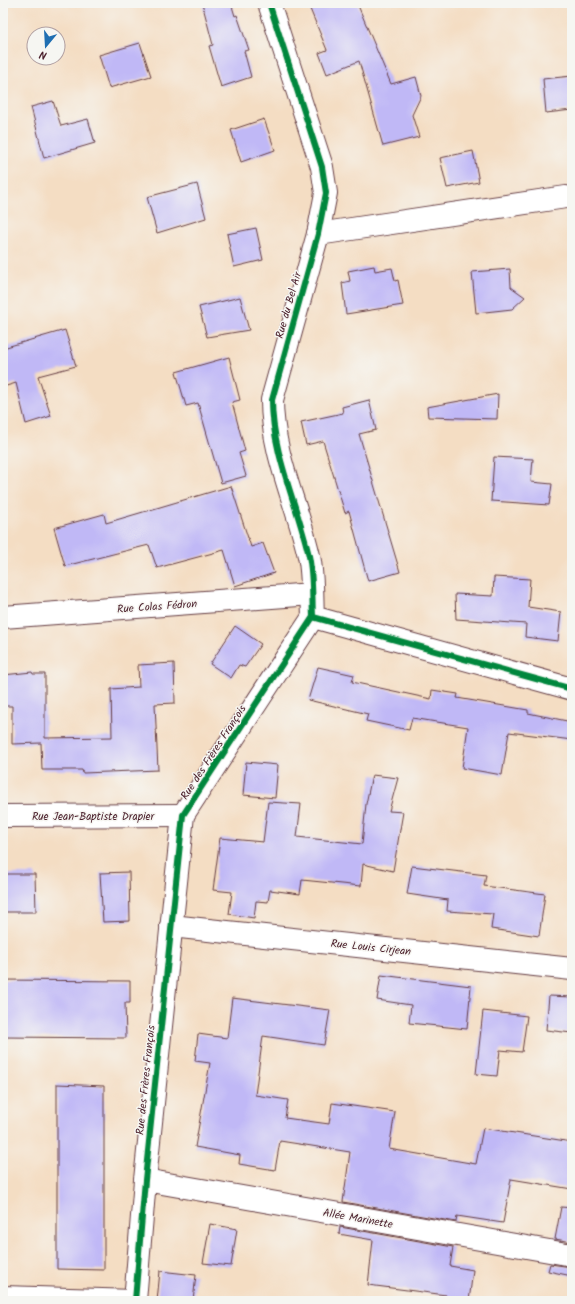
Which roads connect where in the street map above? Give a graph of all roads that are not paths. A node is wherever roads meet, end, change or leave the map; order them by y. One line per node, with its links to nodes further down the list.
1 (269, 3): 3 (street, Rue du Bel Air)
2 (566, 197): 3 (street)
3 (318, 234): 4 (street, Rue du Bel Air)
4 (312, 594): 5 (street, Rue Colas Fédron); 6 (street, Rue du Bel Air)
5 (3, 617)
6 (313, 617): 7 (street); 8 (street, Rue des Frères François)
7 (572, 688)
8 (183, 815): 9 (street, Rue Jean-Baptiste Drapier); 10 (street, Rue des Frères François)
9 (3, 816)
10 (171, 926): 11 (street, Rue Louis Cirjean); 12 (street, Rue des Frères François)
11 (572, 969)
12 (145, 1180): 13 (street, Allée Marinette); 15 (street, Rue des Frères François)
13 (572, 1255)
14 (3, 1297): 15 (street)
15 (135, 1301)

